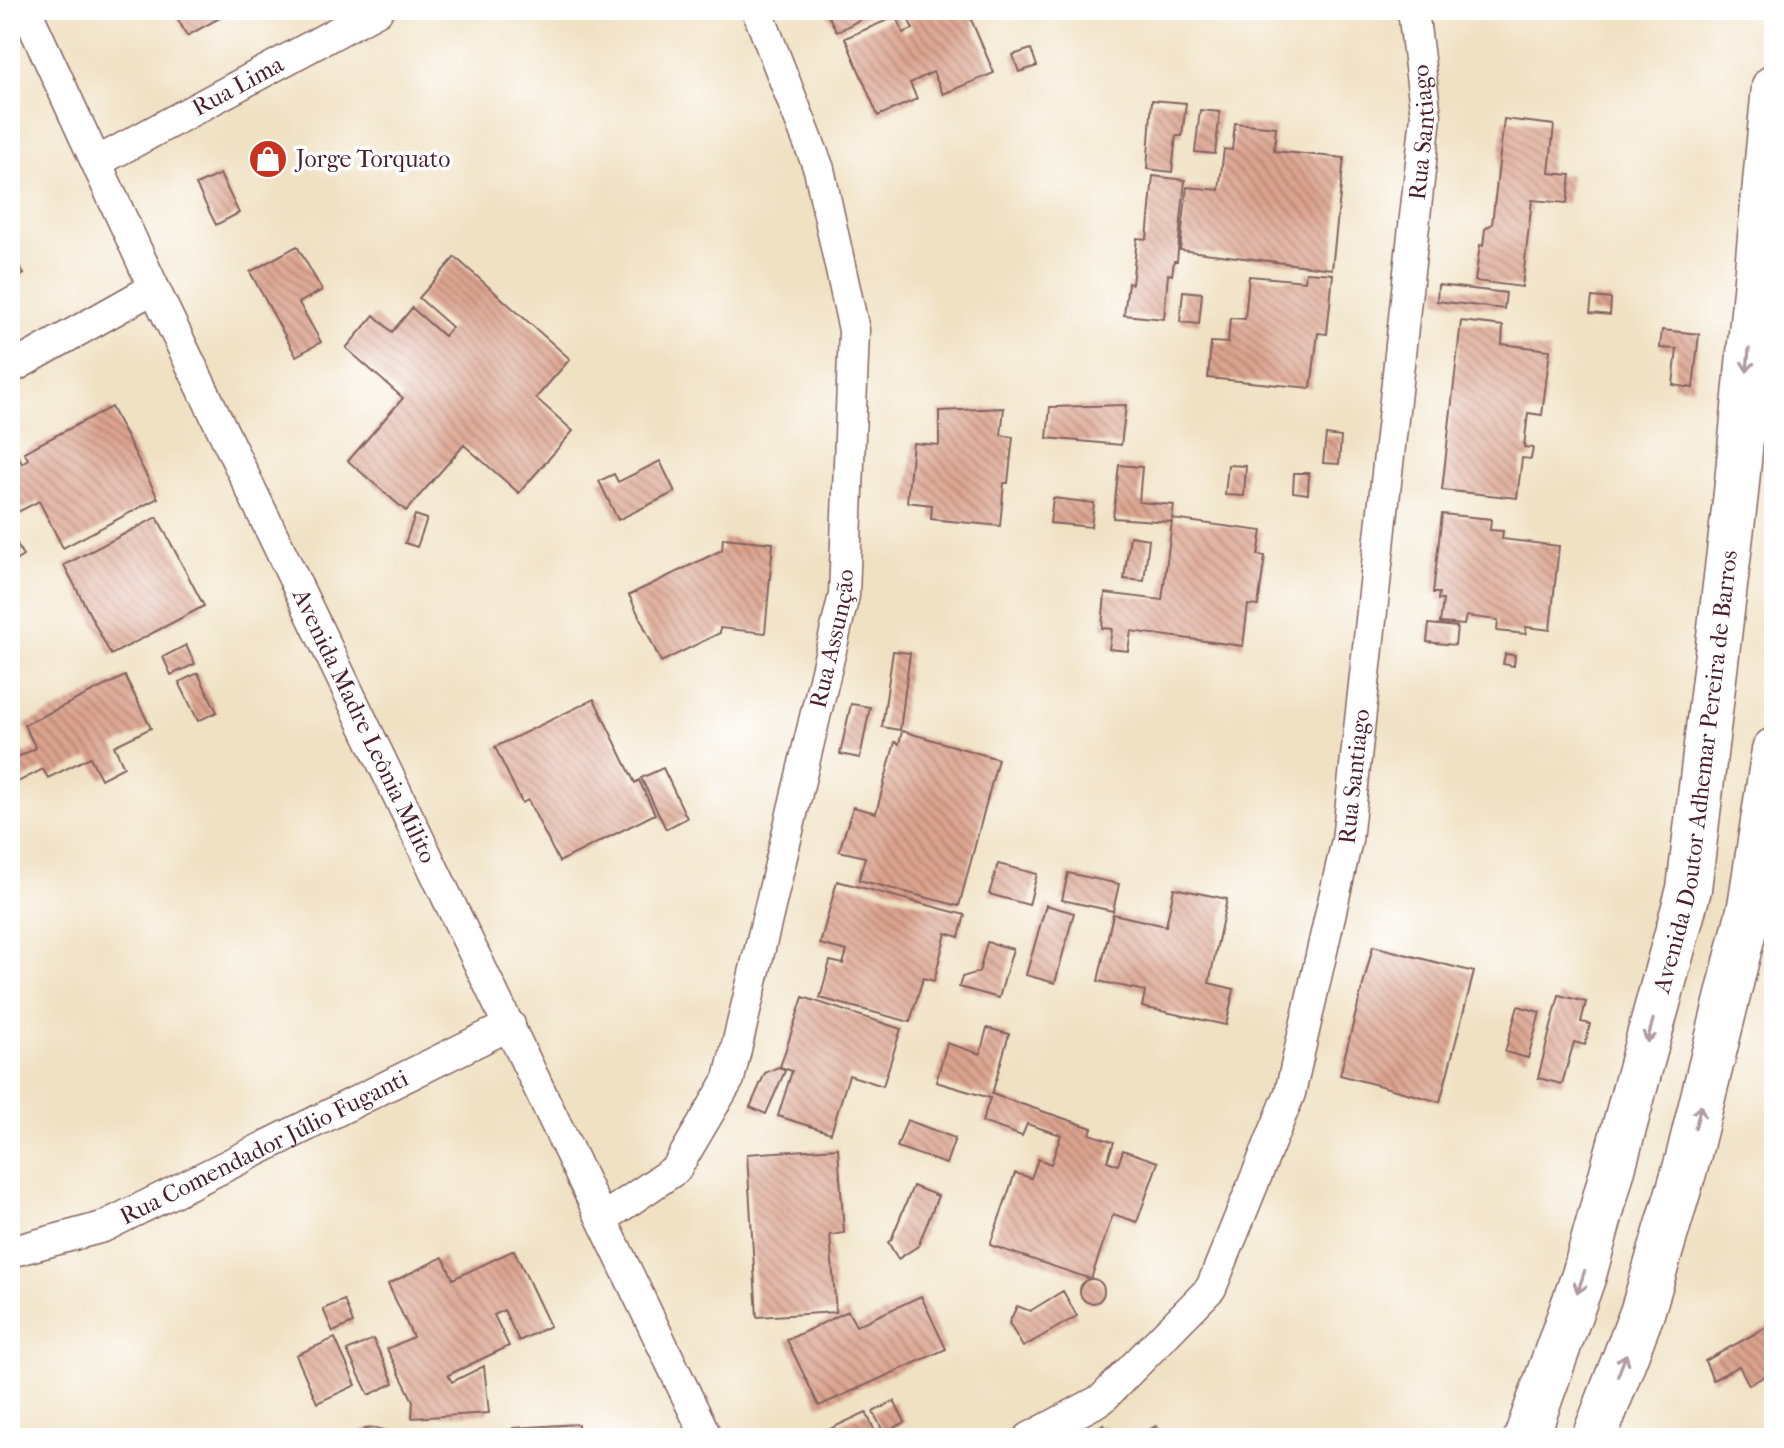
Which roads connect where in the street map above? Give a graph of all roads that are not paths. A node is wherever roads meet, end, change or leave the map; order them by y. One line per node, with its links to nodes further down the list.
1 (26, 10): 6 (street, Avenida Madre Leônia Milito)
2 (378, 10): 6 (street, Rua Lima)
3 (757, 10): 14 (street, Rua Assunção)
4 (1413, 10): 17 (street, Rua Santiago)
5 (1774, 87): 7 (street, Avenida Doutor Adhemar Pereira de Barros)
6 (97, 162): 8 (street, Avenida Madre Leônia Milito)
7 (1766, 247): 12 (street, Avenida Doutor Adhemar Pereira de Barros, one-way to 12)
8 (154, 288): 9 (street); 11 (street, Avenida Madre Leônia Milito)
9 (10, 369)
10 (1774, 750): 13 (street, one-way to 10)
11 (510, 1025): 14 (street, Avenida Madre Leônia Milito); 15 (street, Rua Comendador Júlio Fuganti)
12 (1621, 1138): 13 (street); 18 (street, Avenida Doutor Adhemar Pereira de Barros, one-way to 18)
13 (1687, 1162): 19 (street, one-way to 13)
14 (604, 1218): 16 (street, Avenida Madre Leônia Milito)
15 (10, 1252)
16 (707, 1438)
17 (1029, 1438)
18 (1526, 1438)
19 (1594, 1438)

